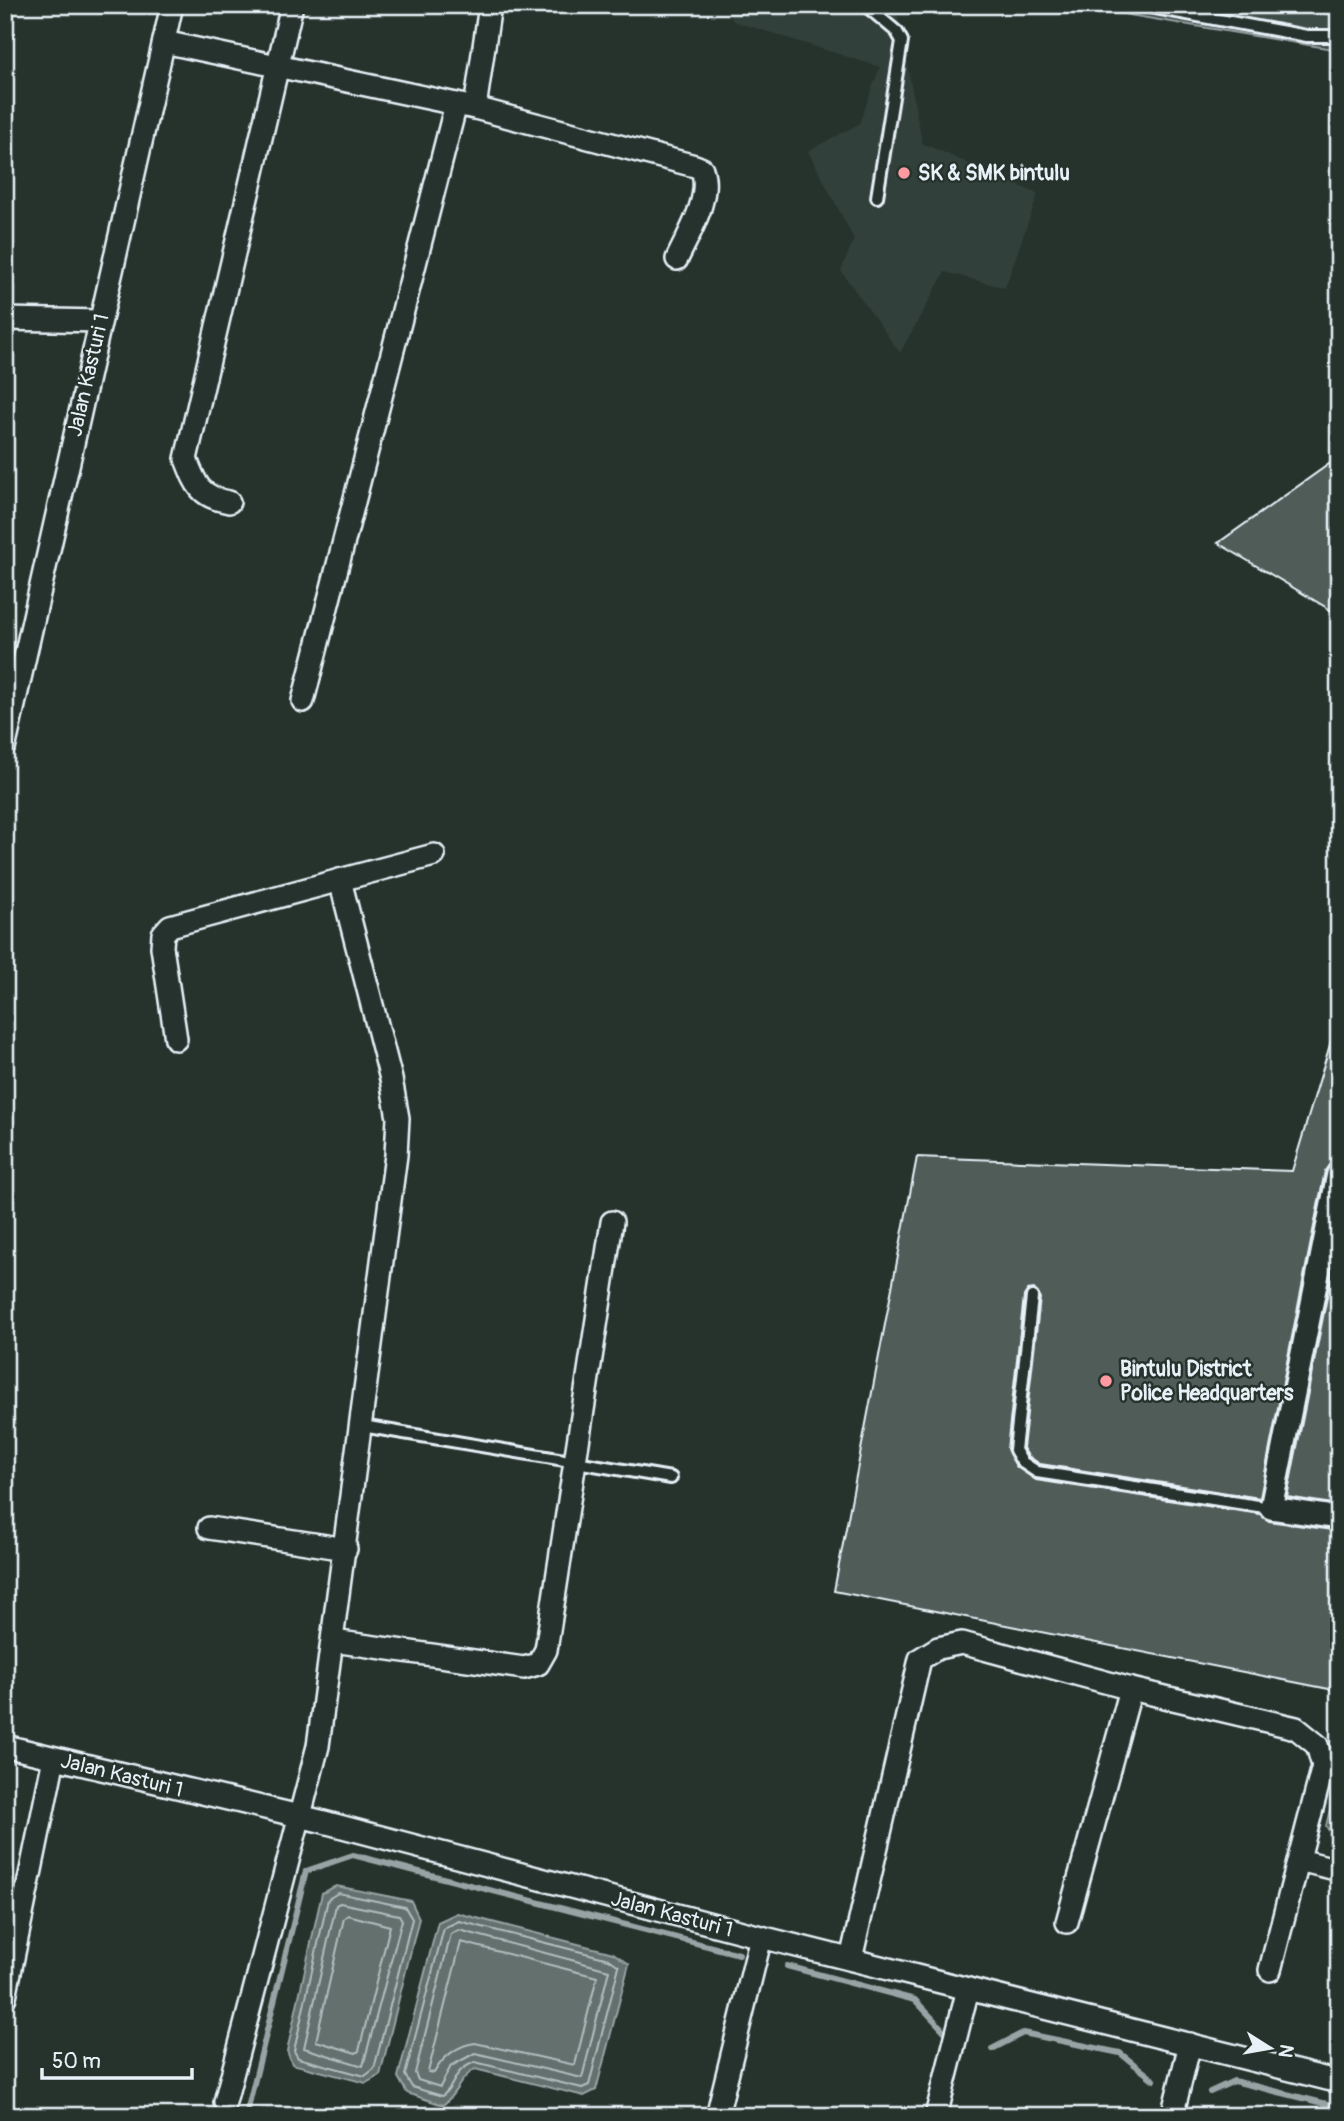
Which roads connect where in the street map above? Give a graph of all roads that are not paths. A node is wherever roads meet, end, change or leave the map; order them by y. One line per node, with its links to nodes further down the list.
1 (172, 5): 7 (street, Jalan Kasturi 1)
2 (292, 5): 8 (street)
3 (490, 5): 9 (street)
4 (865, 5): 10 (lane)
5 (1138, 5): 6 (lane)
6 (1339, 36)
7 (164, 41): 8 (street); 13 (street, Jalan Kasturi 1)
8 (278, 66): 9 (street); 14 (street)
9 (466, 106): 11 (street); 15 (street)
10 (877, 198)
11 (677, 259)
12 (5, 320): 13 (street)
13 (100, 321): 16 (street, Jalan Kasturi 1)
14 (229, 502)
15 (303, 701)
16 (5, 745)
17 (434, 855): 18 (street)
18 (340, 880): 19 (street); 23 (street)
19 (176, 1039)
20 (1338, 1174): 26 (street)
21 (612, 1222): 24 (street)
22 (1032, 1297): 26 (lane)
23 (362, 1426): 24 (lane); 29 (street)
24 (575, 1462): 25 (lane); 30 (street)
25 (671, 1478)
26 (1271, 1508): 27 (street)
27 (1339, 1518)
28 (209, 1528): 29 (street)
29 (346, 1549): 30 (street)
30 (333, 1642): 34 (street)
31 (1130, 1689): 35 (street); 37 (street); 39 (street)
32 (5, 1746): 33 (street, Jalan Kasturi 1)
33 (54, 1758): 34 (street, Jalan Kasturi 1); 42 (street)
34 (298, 1817): 38 (street, Jalan Kasturi 1); 45 (street)
35 (1299, 1860): 36 (street); 40 (street)
36 (1339, 1870)
37 (1067, 1922)
38 (761, 1937): 39 (street, Jalan Kasturi 1); 46 (street)
39 (851, 1959): 41 (street, Jalan Kasturi 1)
40 (1270, 1970)
41 (968, 1989): 43 (street, Jalan Kasturi 1); 47 (street)
42 (5, 1997)
43 (1190, 2044): 44 (street, Jalan Kasturi 1); 48 (street)
44 (1339, 2082)
45 (225, 2102)
46 (717, 2116)
47 (936, 2116)
48 (1172, 2116)

